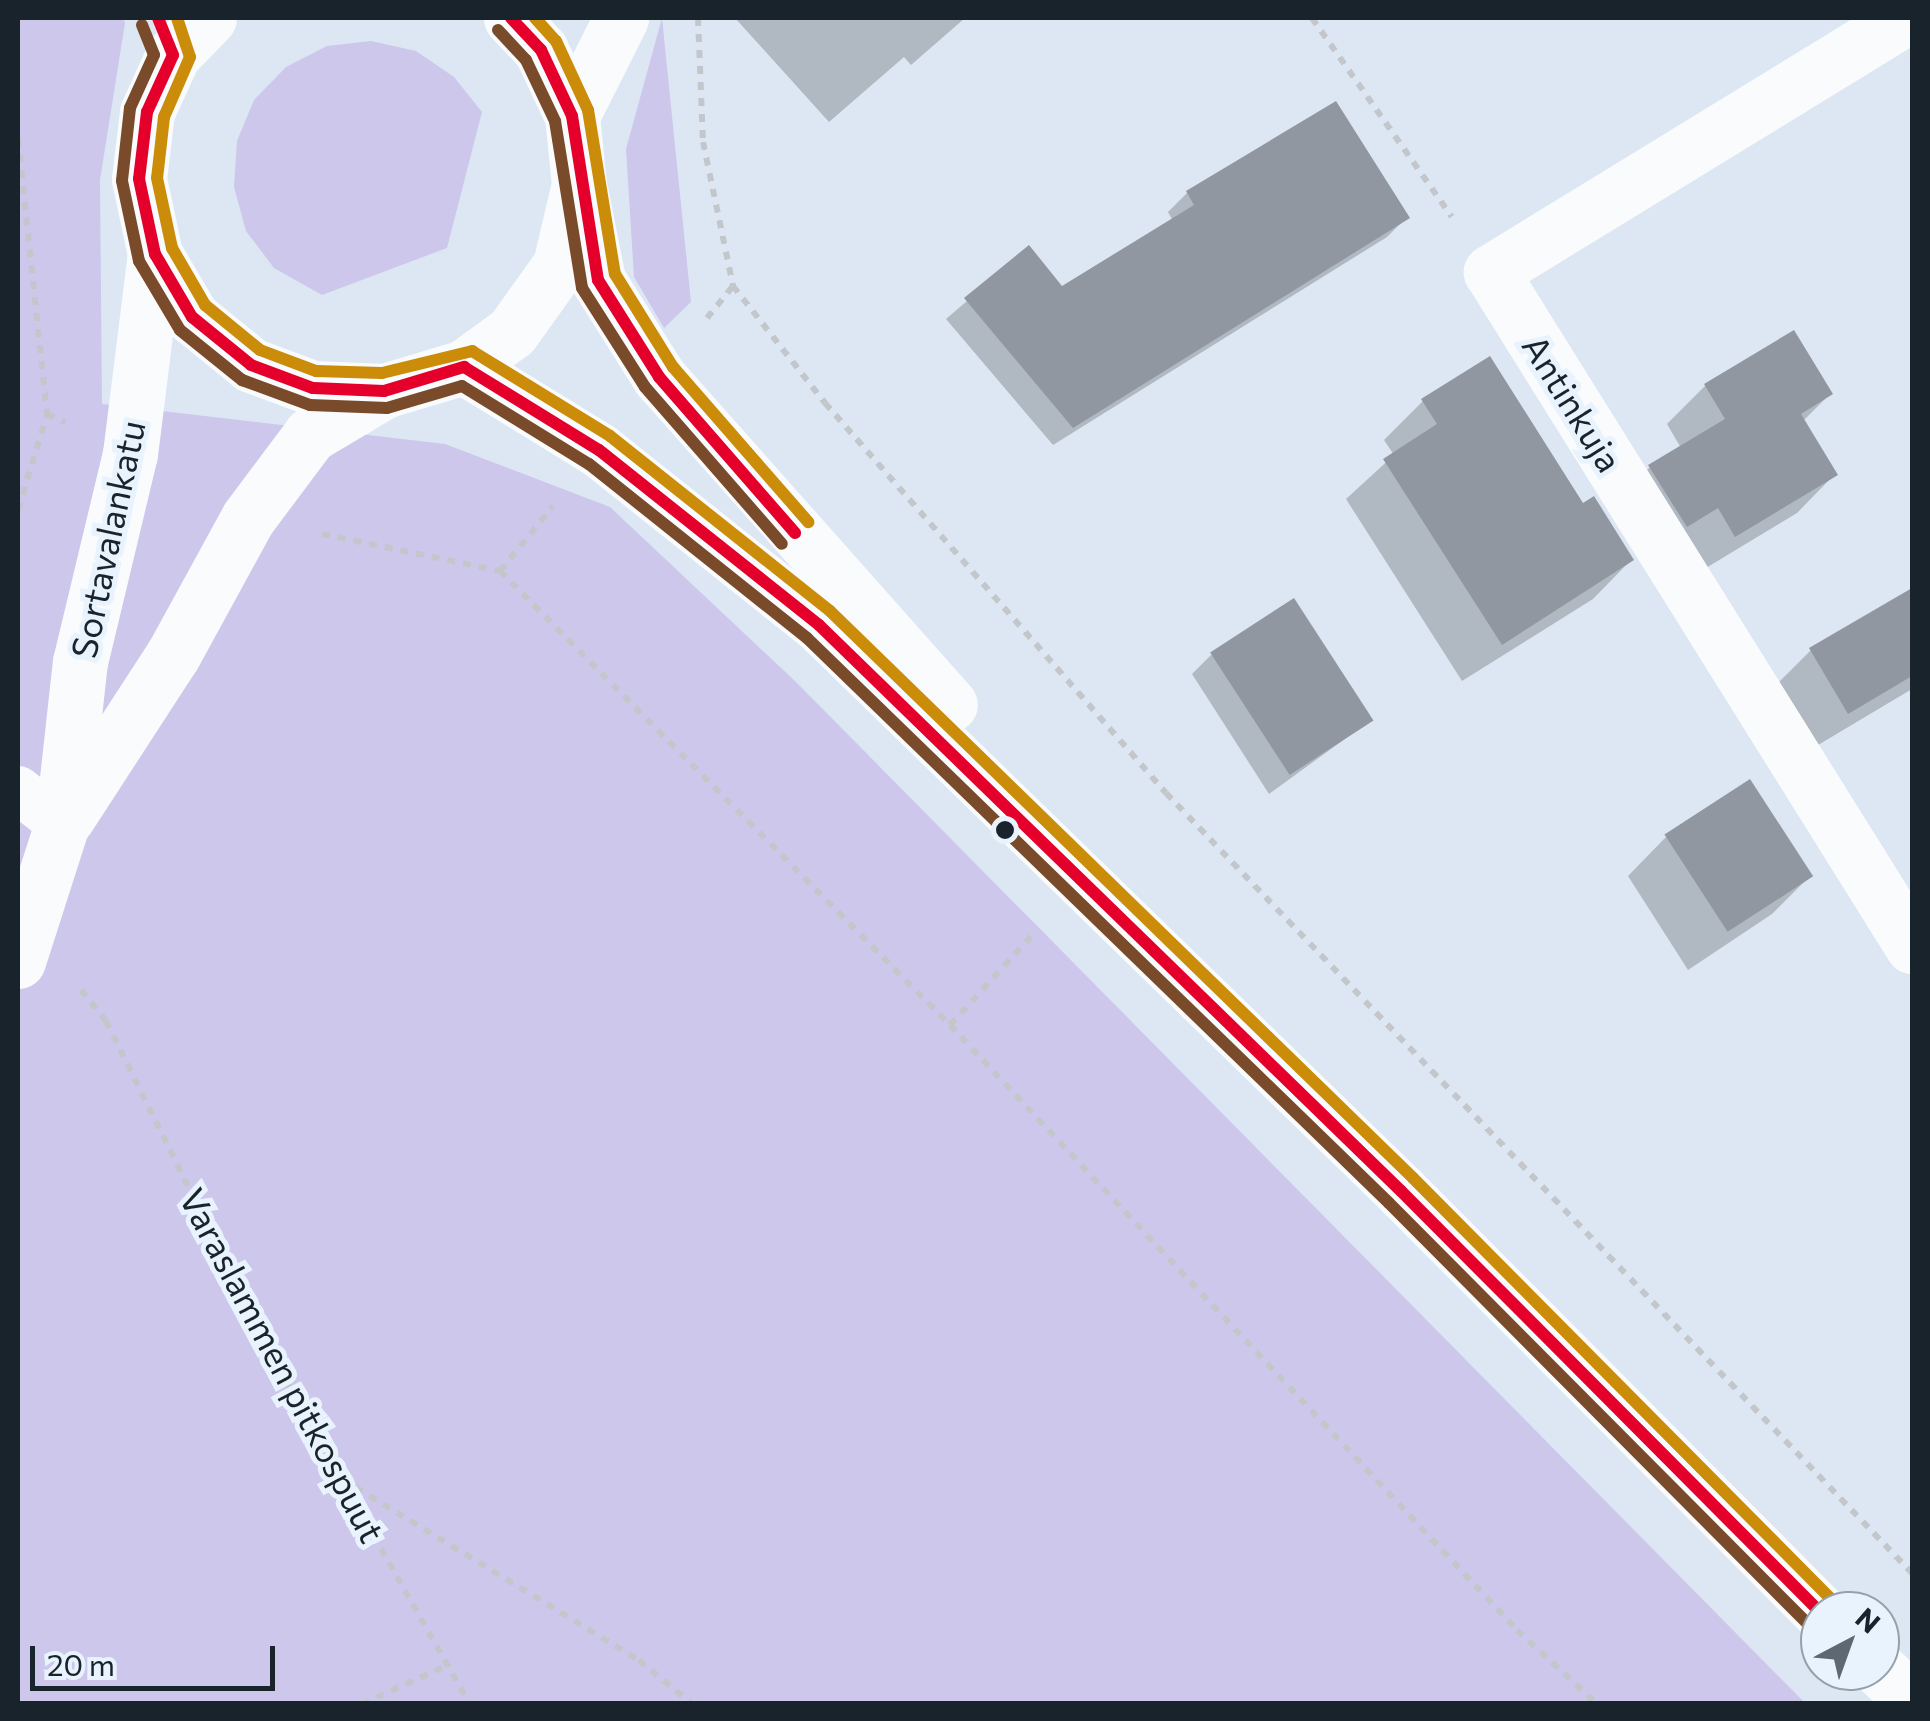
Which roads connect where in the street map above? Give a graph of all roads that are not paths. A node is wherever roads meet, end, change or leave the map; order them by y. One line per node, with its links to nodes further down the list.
1 (511, 18): 5 (main road)
2 (620, 18): 5 (main road)
3 (1905, 18): 12 (main road, Antinkuja)
4 (180, 30): 7 (main road)
5 (572, 116): 6 (main road)
6 (579, 184): 8 (main road); 14 (main road)
7 (155, 254): 9 (main road); 11 (main road, Sortavalankatu)
8 (464, 367): 9 (main road); 14 (main road)
9 (384, 390): 11 (main road, Sortavalankatu)
10 (18, 790): 11 (lane)
11 (62, 824): 13 (main road, Sortavalankatu)
12 (1912, 946)
13 (18, 961)
14 (1401, 1191): 15 (main road)
15 (1800, 1592)

